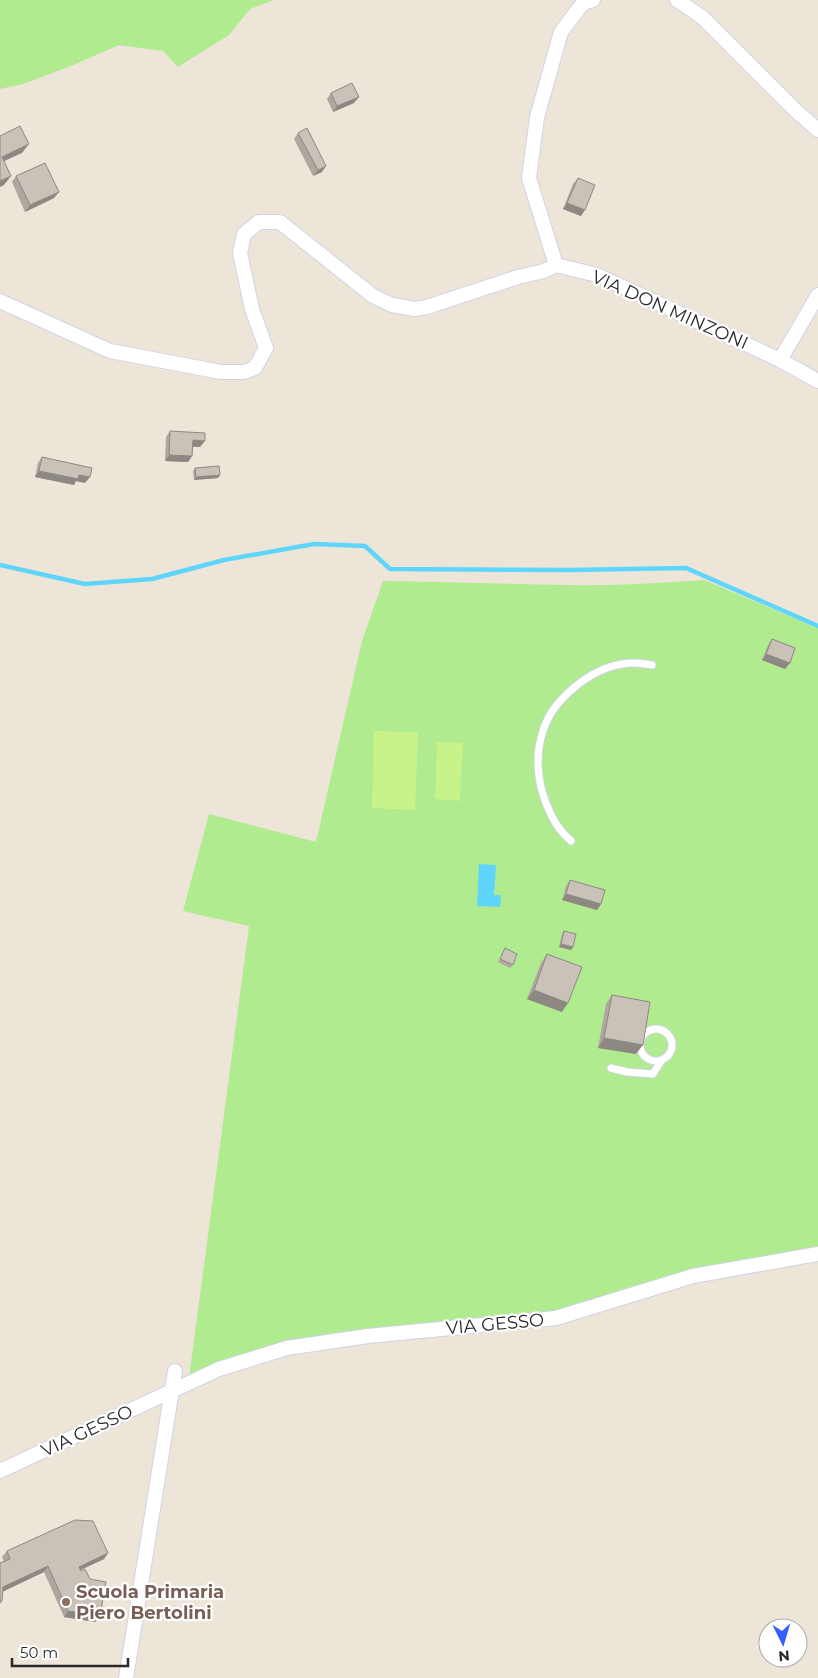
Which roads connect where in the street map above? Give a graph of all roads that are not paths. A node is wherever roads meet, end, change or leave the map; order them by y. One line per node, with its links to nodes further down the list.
1 (593, 0): 4 (street)
2 (677, 0): 3 (street)
3 (818, 130)
4 (556, 265): 6 (street); 7 (street, VIA DON MINZONI)
5 (818, 295): 7 (street)
6 (0, 300)
7 (780, 360): 8 (street, VIA DON MINZONI)
8 (818, 381)
9 (652, 665): 10 (lane)
10 (571, 841)
11 (661, 1060): 11 (lane); 12 (lane)
12 (611, 1068)
13 (818, 1254): 15 (street, VIA GESSO)
14 (175, 1371): 15 (street)
15 (173, 1390): 16 (street, VIA GESSO); 17 (street)
16 (0, 1471)
17 (126, 1678)

